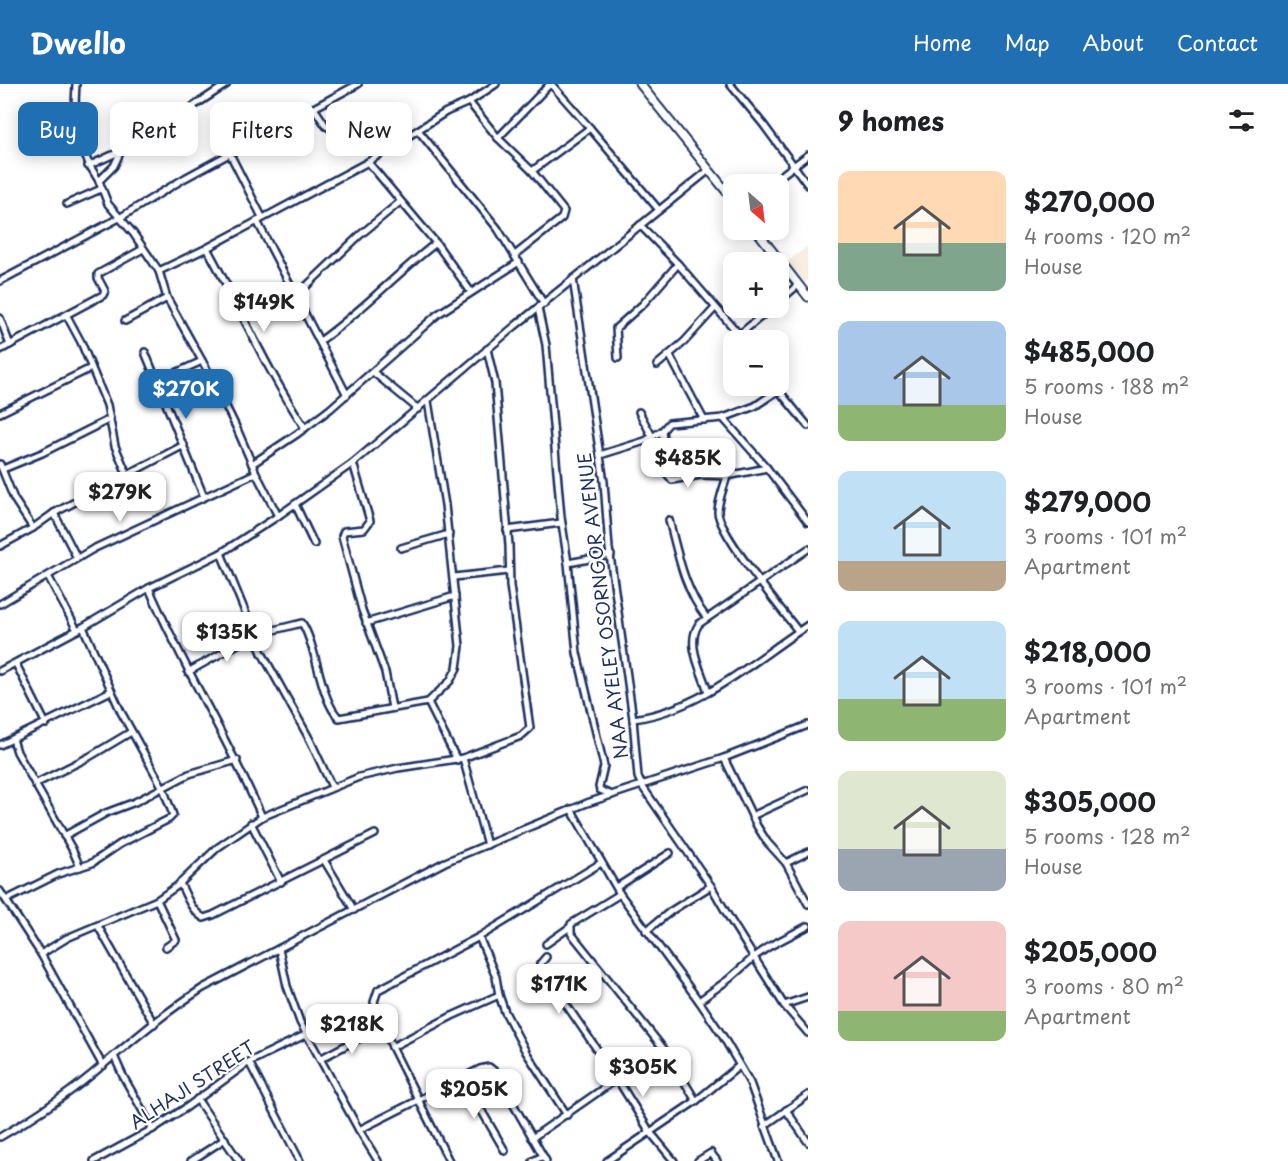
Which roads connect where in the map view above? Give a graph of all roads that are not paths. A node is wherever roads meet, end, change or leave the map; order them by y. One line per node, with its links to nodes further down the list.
1 (76, 84): 23 (street)
2 (213, 84): 9 (street)
3 (227, 84): 9 (street)
4 (358, 84): 12 (street)
5 (496, 84): 10 (street)
6 (550, 84): 14 (street); 16 (street)
7 (640, 84): 25 (street)
8 (730, 84): 24 (street)
9 (217, 91): 11 (street)
10 (469, 102): 15 (street); 16 (street)
11 (198, 104)
12 (314, 108): 13 (street)
13 (326, 126)
14 (590, 128): 26 (street); 34 (street)
15 (418, 130): 22 (street); 42 (street)
16 (498, 138): 26 (street)
17 (808, 155): 24 (street)
18 (110, 156): 23 (street)
19 (119, 156): 28 (street)
20 (226, 156): 35 (street)
21 (231, 156): 36 (street)
22 (368, 162): 32 (street); 36 (street)
23 (88, 165): 28 (street)
24 (794, 166): 27 (street); 29 (street)
25 (709, 170): 30 (street); 34 (street)
26 (532, 171): 42 (street)
27 (783, 174)
28 (99, 181): 31 (street)
29 (808, 185)
30 (723, 187)
31 (101, 189): 33 (street); 35 (street)
32 (400, 202): 39 (street); 51 (street)
33 (67, 204)
34 (659, 210): 37 (street)
35 (121, 217): 41 (street); 47 (street)
36 (260, 219): 40 (street); 51 (street)
37 (640, 225): 44 (street); 46 (street)
38 (764, 240): 48 (street)
39 (436, 243): 49 (street); 63 (street)
40 (207, 248): 45 (street); 86 (street)
41 (143, 249): 45 (street); 57 (street)
42 (515, 255): 43 (street)
43 (519, 262): 49 (street); 54 (street)
44 (678, 264): 56 (street); 69 (street)
45 (159, 271): 53 (street)
46 (573, 279): 54 (street); 90 (street, NAA AYELEY OSORNGOR AVENUE)
47 (0, 281)
48 (798, 285): 50 (street); 52 (street)
49 (471, 292): 73 (street)
50 (789, 293)
51 (297, 295): 63 (street)
52 (808, 297)
53 (167, 298): 60 (street); 70 (street)
54 (544, 304): 55 (street)
55 (538, 308): 66 (street); 104 (street)
56 (715, 308): 61 (street); 68 (street)
57 (68, 316): 64 (street); 72 (street)
58 (0, 318): 64 (street)
59 (759, 318): 62 (street)
60 (125, 321)
61 (735, 330)
62 (744, 330)
63 (320, 341): 75 (street)
64 (10, 345): 65 (street)
65 (0, 350)
66 (487, 350): 78 (street); 106 (street)
67 (145, 352): 74 (street)
68 (670, 356): 71 (street); 84 (street)
69 (618, 358)
70 (202, 361): 74 (street); 92 (street)
71 (657, 365)
72 (91, 368): 81 (street); 83 (street)
73 (373, 372): 75 (street); 79 (street)
74 (158, 381): 89 (street)
75 (347, 395): 86 (street)
76 (767, 396): 82 (street)
77 (784, 396): 85 (street)
78 (428, 401): 79 (street); 107 (street)
79 (418, 409): 91 (street)
80 (639, 412): 88 (street)
81 (0, 413)
82 (723, 418): 84 (street); 94 (street)
83 (110, 419): 93 (street); 96 (street)
84 (704, 420): 87 (street)
85 (808, 426)
86 (305, 428): 92 (street)
87 (662, 431): 88 (street); 97 (street)
88 (653, 438): 90 (street)
89 (183, 445): 96 (street); 98 (street)
90 (600, 455): 113 (street, NAA AYELEY OSORNGOR AVENUE)
91 (353, 463): 99 (street); 124 (street)
92 (252, 464): 95 (street)
93 (1, 466): 105 (street)
94 (767, 468): 97 (street); 103 (street)
95 (256, 473): 98 (street); 101 (street)
96 (127, 474): 100 (street)
97 (727, 476): 119 (street)
98 (204, 497): 114 (street)
99 (295, 504): 101 (street); 108 (street)
100 (54, 513): 105 (street); 114 (street)
101 (278, 516): 112 (street)
102 (669, 520): 123 (street)
103 (808, 522)
104 (561, 523): 106 (street); 115 (street)
105 (33, 528): 109 (street)
106 (507, 530): 116 (street)
107 (449, 534): 110 (street); 118 (street)
108 (314, 544)
109 (0, 546)
110 (401, 548)
111 (808, 549): 119 (street)
112 (221, 553): 120 (street); 128 (street)
113 (611, 555): 115 (street); 136 (street, NAA AYELEY OSORNGOR AVENUE)
114 (77, 558): 117 (street)
115 (568, 562): 150 (street)
116 (509, 571): 118 (street); 143 (street)
117 (48, 576): 122 (street); 126 (street)
118 (454, 578): 121 (street)
119 (761, 581): 123 (street); 127 (street)
120 (149, 588): 126 (street); 131 (street)
121 (455, 596): 124 (street); 134 (street)
122 (0, 604)
123 (706, 617): 133 (street)
124 (366, 623): 135 (street)
125 (808, 625): 127 (street)
126 (80, 629): 129 (street); 132 (street)
127 (798, 631): 133 (street)
128 (255, 635): 131 (street); 135 (street); 147 (street)
129 (16, 664): 130 (street); 137 (street)
130 (0, 671)
131 (188, 672): 144 (street)
132 (111, 691): 137 (street); 139 (street)
133 (708, 692): 136 (street)
134 (428, 702): 135 (street); 143 (street)
135 (392, 708)
136 (633, 719): 146 (street, NAA AYELEY OSORNGOR AVENUE)
137 (46, 724): 140 (street)
138 (808, 725): 142 (street)
139 (131, 732): 145 (street); 148 (street)
140 (13, 739): 141 (street); 145 (street)
141 (0, 745)
142 (724, 758): 146 (street); 152 (street)
143 (460, 759): 147 (street); 157 (street)
144 (237, 760): 148 (street); 153 (street)
145 (35, 784): 156 (street)
146 (642, 786): 150 (street); 166 (street)
147 (332, 787): 153 (street)
148 (163, 788): 156 (street); 163 (street)
149 (808, 790): 152 (street)
150 (612, 795): 151 (street)
151 (572, 809): 157 (street); 161 (street)
152 (752, 816): 162 (street)
153 (262, 817): 154 (street)
154 (251, 823): 164 (street); 165 (street)
155 (375, 834): 160 (street)
156 (64, 836): 163 (street)
157 (487, 845): 173 (street)
158 (808, 852): 162 (street)
159 (670, 853): 167 (street)
160 (324, 860): 164 (street); 173 (street)
161 (601, 863): 167 (street); 178 (street)
162 (786, 863): 172 (street)
163 (80, 867): 170 (street)
164 (281, 882): 165 (street)
165 (180, 883): 171 (street)
166 (711, 886): 177 (street); 184 (street)
167 (617, 887): 169 (street)
168 (0, 891): 170 (street)
169 (621, 894): 176 (street); 177 (street)
170 (6, 900): 182 (street)
171 (157, 900): 174 (street); 180 (street)
172 (808, 904)
173 (354, 910): 181 (street)
174 (98, 926): 182 (street); 189 (street)
175 (808, 926): 184 (street)
176 (570, 927): 179 (street); 204 (street)
177 (646, 931): 187 (street)
178 (479, 937): 185 (street); 193 (street)
179 (546, 944)
180 (166, 947)
181 (279, 949): 189 (street); 192 (street)
182 (41, 954): 197 (street)
183 (546, 957): 200 (street)
184 (754, 957): 187 (street); 188 (street)
185 (499, 995): 193 (street); 206 (street)
186 (808, 997): 188 (street)
187 (699, 1000): 198 (street)
188 (784, 1005): 191 (street)
189 (154, 1024): 194 (street)
190 (373, 1031): 195 (street)
191 (808, 1033)
192 (307, 1035): 195 (street); 196 (street, ALHAJI STREET)
193 (392, 1047): 203 (street)
194 (114, 1056): 197 (street); 208 (street)
195 (320, 1059): 209 (street)
196 (249, 1062): 202 (street, ALHAJI STREET); 220 (street)
197 (103, 1066): 211 (street)
198 (739, 1066): 204 (street); 207 (street)
199 (462, 1077): 203 (street); 212 (street); 215 (street)
200 (616, 1077): 206 (street); 210 (street)
201 (808, 1095): 205 (street)
202 (197, 1099): 208 (street, ALHAJI STREET); 213 (street)
203 (417, 1099): 209 (street); 222 (street)
204 (696, 1101): 210 (street)
205 (786, 1110): 207 (street); 214 (street)
206 (567, 1115): 212 (street)
207 (764, 1126): 228 (street)
208 (153, 1129): 217 (street, ALHAJI STREET)
209 (359, 1130): 221 (street)
210 (650, 1132): 224 (street); 225 (street)
211 (0, 1137)
212 (531, 1138): 216 (street)
213 (225, 1139): 218 (street); 219 (street)
214 (808, 1142)
215 (505, 1151)
216 (544, 1159): 223 (street)
217 (94, 1161)
218 (191, 1161)
219 (239, 1161)
220 (300, 1161)
221 (378, 1161)
222 (449, 1161)
223 (533, 1161)
224 (607, 1161)
225 (674, 1161)
226 (698, 1161): 227 (street)
227 (717, 1161)
228 (778, 1161)

